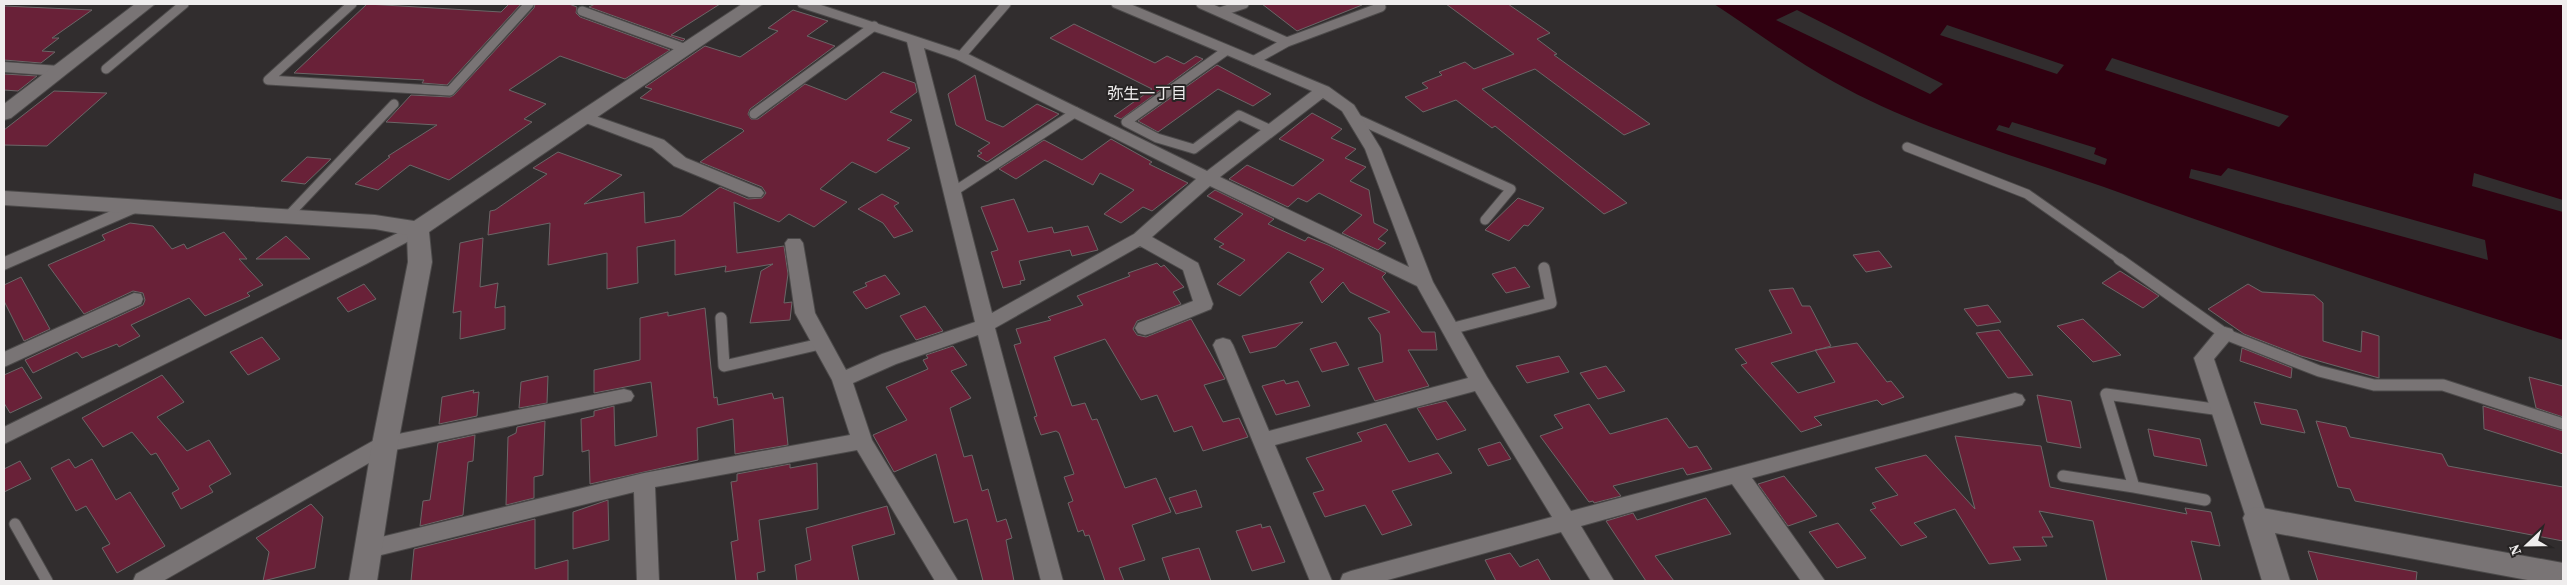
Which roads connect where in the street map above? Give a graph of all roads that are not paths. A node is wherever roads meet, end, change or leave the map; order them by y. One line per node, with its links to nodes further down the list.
1 (146, 4): 23 (street)
2 (184, 4): 22 (lane)
3 (352, 4): 4 (lane)
4 (529, 4)
5 (754, 4): 17 (street)
6 (804, 4): 14 (street)
7 (1006, 4): 19 (lane)
8 (1118, 4): 18 (street)
9 (1201, 4): 13 (lane)
10 (1244, 4): 13 (lane)
11 (1381, 8): 16 (lane)
12 (582, 11): 17 (lane)
13 (1220, 12): 16 (lane)
14 (874, 26): 15 (street); 28 (lane)
15 (914, 39): 19 (street); 34 (street)
16 (1287, 42): 20 (lane)
17 (686, 49): 29 (street)
18 (1227, 50): 20 (street); 31 (lane)
19 (961, 56): 26 (street)
20 (1253, 60): 24 (street)
21 (4, 67): 23 (street)
22 (106, 69)
23 (59, 71): 27 (street)
24 (1323, 90): 30 (street); 31 (street)
25 (394, 104): 38 (lane)
26 (1076, 112): 33 (street); 34 (lane)
27 (4, 114)
28 (754, 114)
29 (584, 117): 35 (street); 40 (street)
30 (1355, 118): 39 (lane); 45 (street)
31 (1271, 130): 33 (street)
32 (1907, 148): 51 (lane)
33 (1208, 178): 41 (street); 45 (street)
34 (953, 192): 48 (street)
35 (755, 193)
36 (4, 198): 37 (street)
37 (134, 207): 38 (street); 43 (street)
38 (287, 217): 40 (street)
39 (1484, 220)
40 (418, 229): 61 (street); 64 (street)
41 (1140, 238): 48 (street); 49 (street)
42 (794, 243): 52 (street)
43 (4, 264)
44 (1544, 268): 50 (lane)
45 (1424, 282): 50 (street)
46 (134, 299): 54 (street)
47 (721, 318): 52 (lane)
48 (984, 325): 55 (street); 81 (street)
49 (1145, 328)
50 (1450, 329): 56 (street)
51 (2226, 334): 59 (street); 60 (lane)
52 (820, 344): 55 (street)
53 (1223, 345): 62 (street)
54 (4, 360)
55 (842, 380): 63 (street)
56 (1480, 382): 62 (street); 71 (street)
57 (624, 396): 64 (street)
58 (2015, 400): 65 (street)
59 (2221, 410): 68 (lane); 70 (street)
60 (2563, 424)
61 (4, 436)
62 (1263, 440): 82 (street)
63 (862, 441): 67 (street); 80 (street)
64 (385, 444): 73 (street); 77 (street)
65 (1737, 474): 71 (street); 85 (street)
66 (2063, 476): 68 (lane)
67 (644, 481): 73 (street); 79 (street)
68 (2134, 487): 69 (lane)
69 (2205, 500)
70 (2256, 518): 75 (street); 86 (street)
71 (1566, 522): 83 (street); 84 (street)
72 (14, 524): 76 (lane)
73 (369, 549): 78 (street)
74 (2563, 574): 75 (street)
75 (2534, 575)
76 (47, 581)
77 (144, 581)
78 (363, 581)
79 (648, 581)
80 (947, 581)
81 (1052, 581)
82 (1321, 581)
83 (1351, 581)
84 (1603, 581)
85 (1814, 581)
86 (2276, 581)

